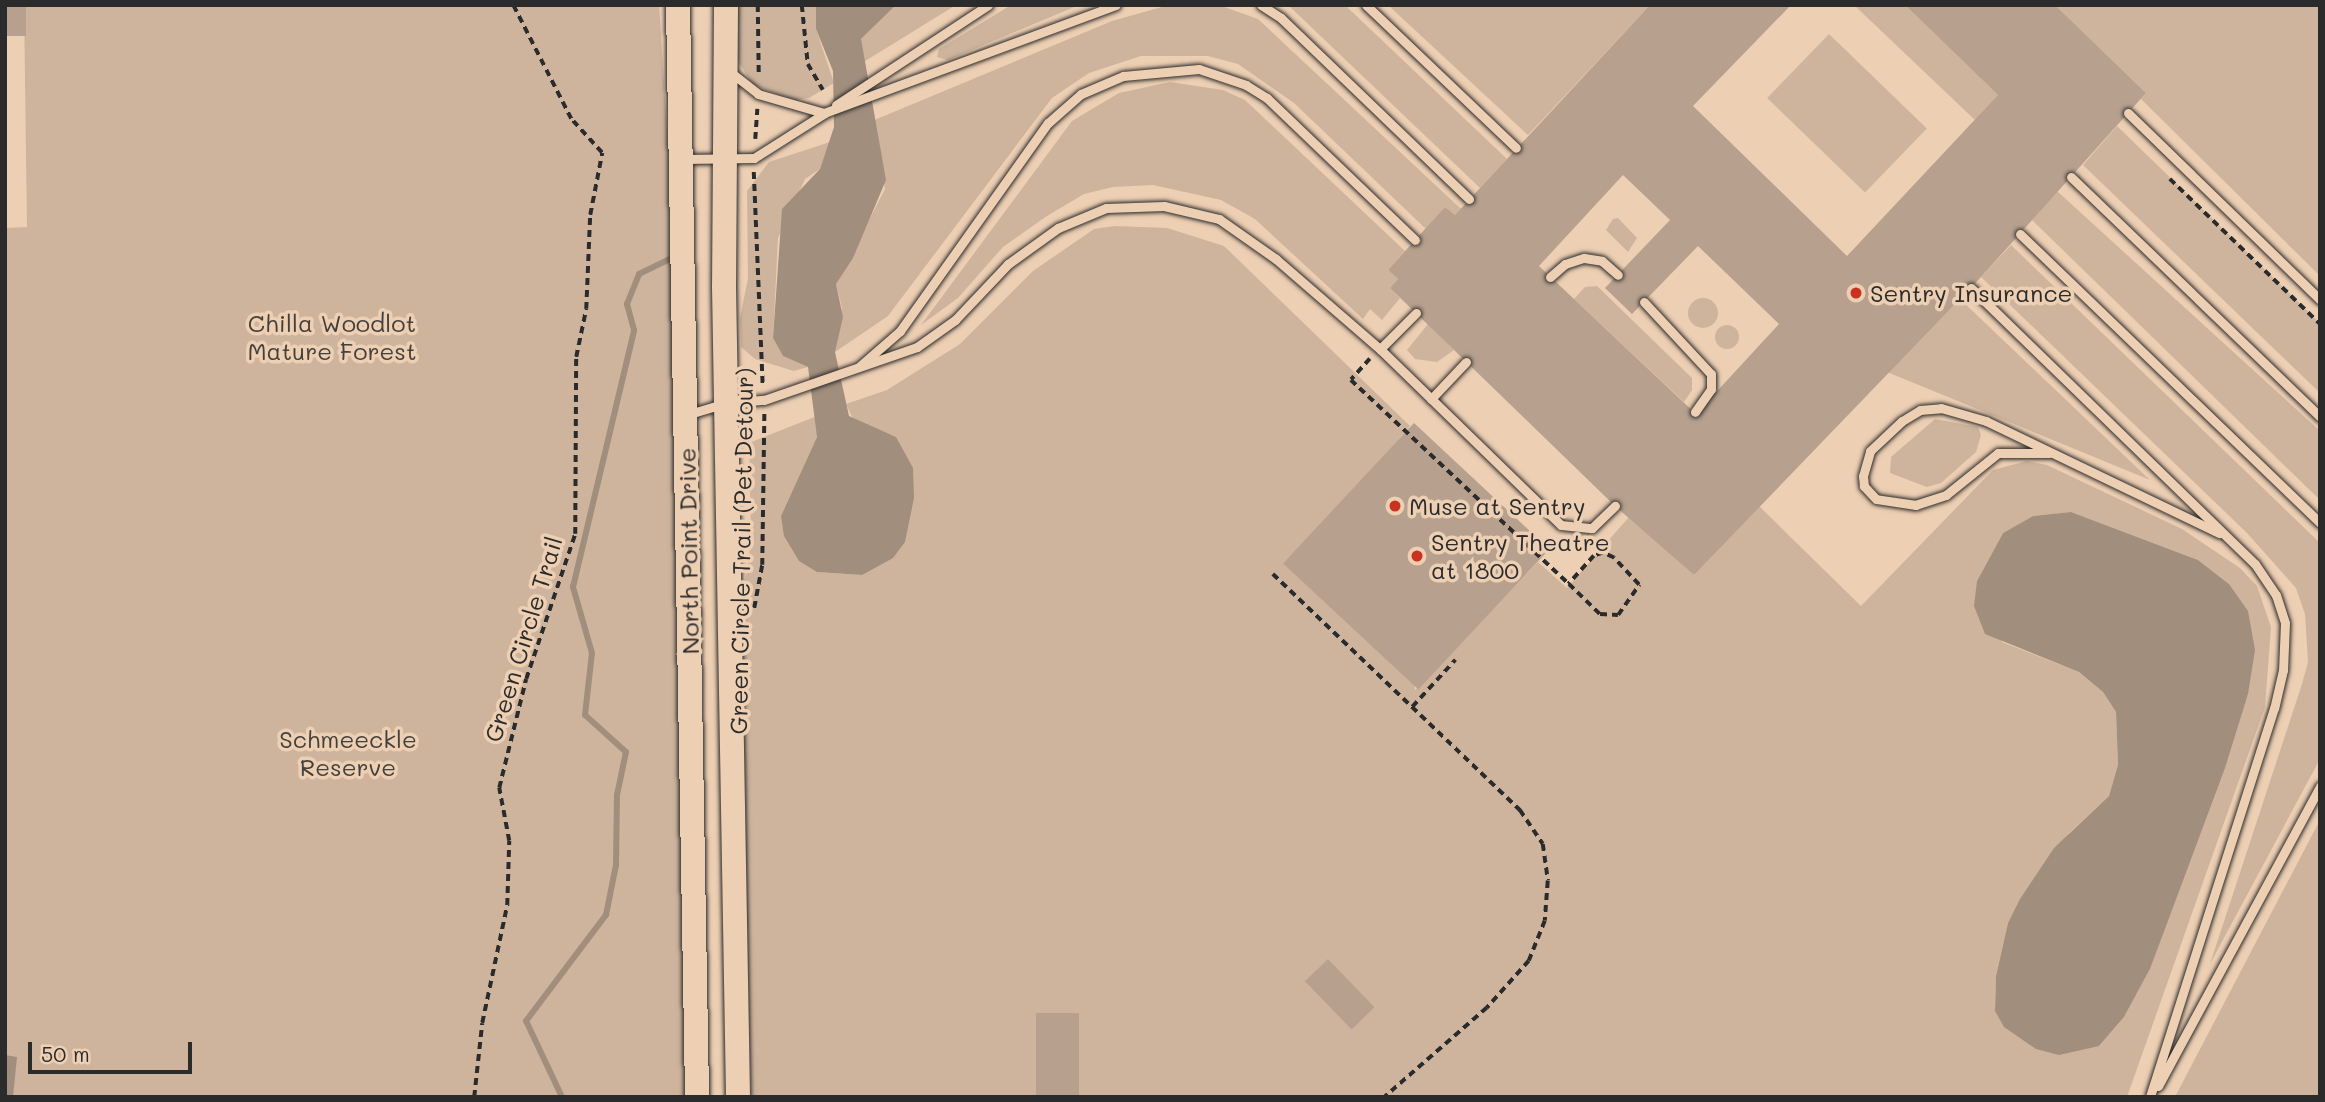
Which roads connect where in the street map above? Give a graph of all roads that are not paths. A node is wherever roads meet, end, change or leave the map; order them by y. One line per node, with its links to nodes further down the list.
1 (678, 5): 11 (street, North Point Drive)
2 (726, 5): 7 (street, North Point Drive)
3 (988, 5): 8 (lane)
4 (1116, 5): 8 (lane)
5 (1261, 5): 14 (lane)
6 (1366, 5): 10 (lane)
7 (725, 68): 8 (lane); 12 (street, North Point Drive)
8 (824, 113): 12 (lane)
9 (2128, 113): 20 (lane)
10 (1516, 148)
11 (682, 159): 12 (lane); 29 (street, North Point Drive)
12 (724, 159): 27 (street, North Point Drive)
13 (2071, 177): 30 (lane)
14 (1469, 199)
15 (2020, 234): 33 (lane)
16 (1415, 240): 25 (lane)
17 (1618, 275): 18 (lane)
18 (1550, 277)
19 (1971, 288): 34 (lane)
20 (2320, 300)
21 (1644, 302): 28 (lane)
22 (1416, 313): 23 (lane)
23 (1380, 349): 25 (lane); 26 (lane)
24 (1466, 362): 26 (lane)
25 (851, 372): 27 (lane)
26 (1431, 399): 32 (lane)
27 (726, 403): 29 (lane); 37 (street, North Point Drive)
28 (1695, 412)
29 (685, 415): 36 (street, North Point Drive)
30 (2320, 416)
31 (2049, 453): 31 (lane); 34 (lane)
32 (1615, 506)
33 (2320, 523)
34 (2227, 537): 38 (lane)
35 (2320, 786): 38 (lane)
36 (697, 1097)
37 (738, 1097)
38 (2151, 1097)

